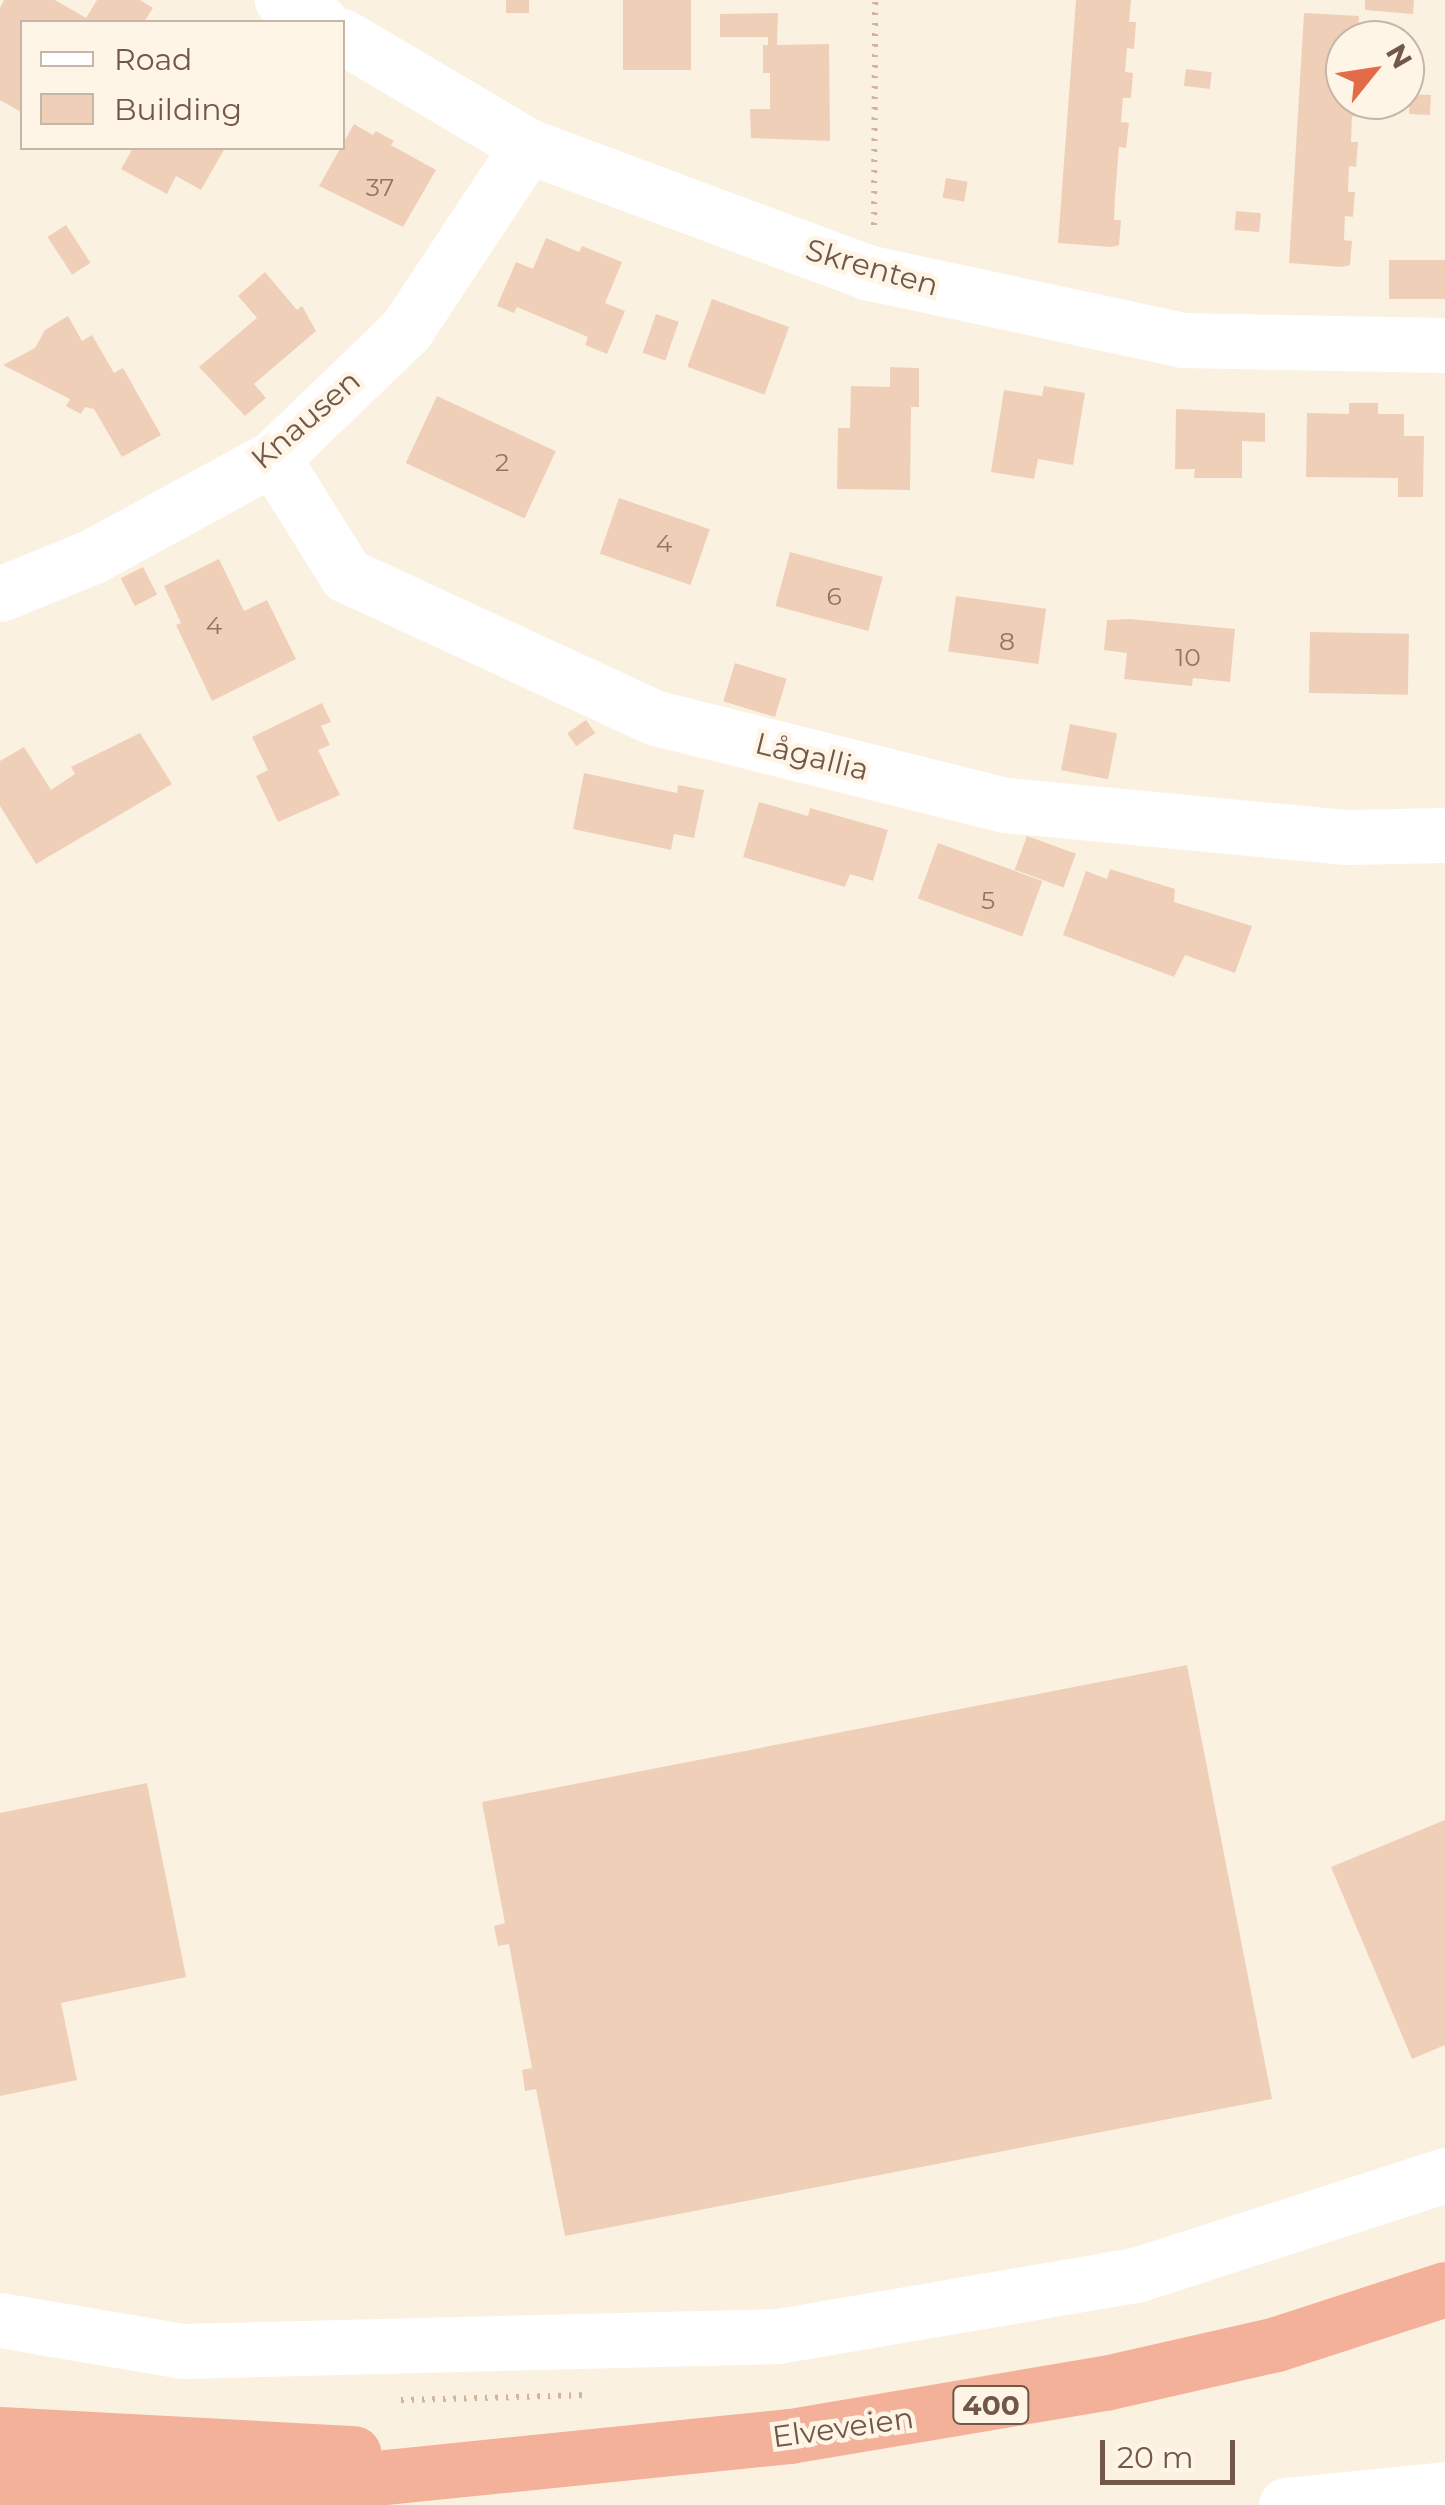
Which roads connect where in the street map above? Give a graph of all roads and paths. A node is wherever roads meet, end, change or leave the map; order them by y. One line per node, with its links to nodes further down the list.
1 (282, 0): 3 (street)
2 (875, 0): 6 (path)
3 (317, 20)
4 (345, 38): 5 (street, Skrenten)
5 (528, 146): 7 (street, Skrenten); 8 (street, Knausen)
6 (874, 242)
7 (1445, 345)
8 (272, 458): 9 (street, Knausen); 10 (street, Lågallia)
9 (0, 594)
10 (1445, 834)
11 (1445, 2175): 13 (street)
12 (1445, 2289): 15 (highway, Elveveien / 400)
13 (0, 2320)
14 (0, 2434): 15 (highway, Elveveien / 400)
15 (526, 2461): 16 (highway, Elveveien / 400)
16 (0, 2486)
17 (1445, 2489): 18 (street)
18 (1286, 2505)

